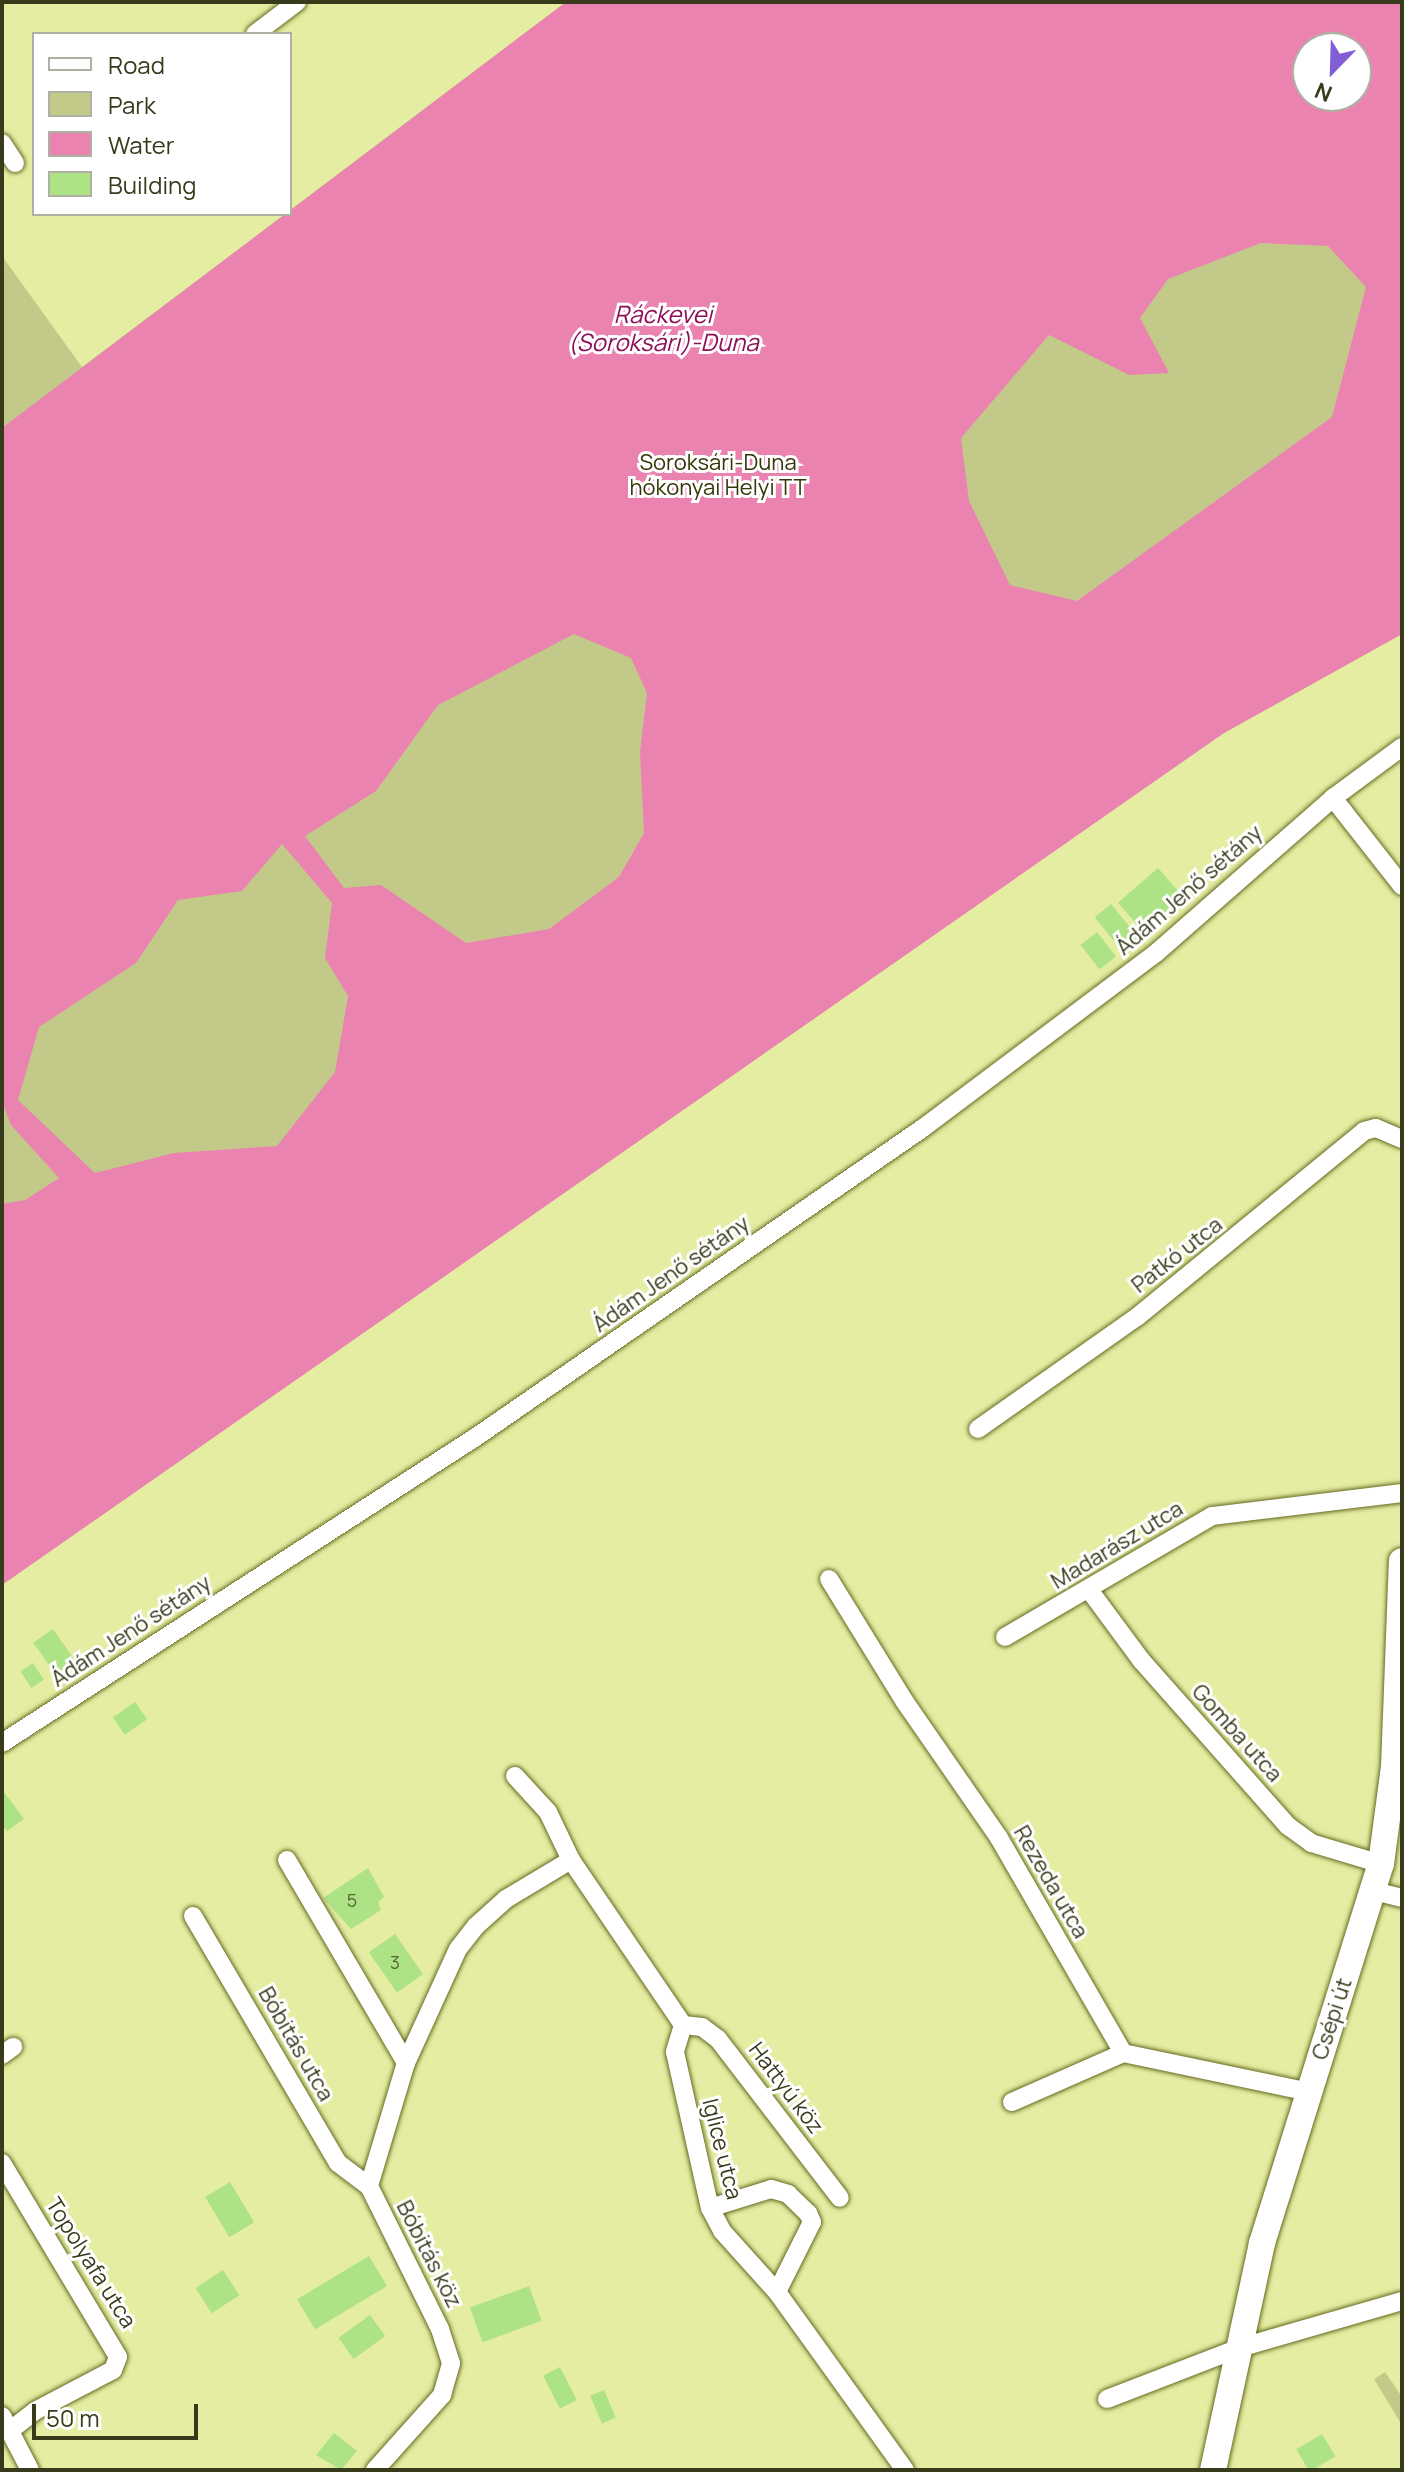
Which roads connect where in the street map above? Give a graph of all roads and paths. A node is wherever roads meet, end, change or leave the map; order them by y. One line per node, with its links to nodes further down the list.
1 (297, 2): 2 (street)
2 (258, 32)
3 (2, 143): 4 (street)
4 (17, 167)
5 (1402, 747): 6 (street, Ádám Jenő sétány)
6 (1333, 798): 7 (street); 15 (street, Ádám Jenő sétány)
7 (1402, 886)
8 (1402, 1139): 9 (street, Patkó utca)
9 (978, 1429)
10 (1402, 1493): 13 (street, Madarász utca)
11 (1402, 1561): 19 (street, Csépi út)
12 (829, 1579): 24 (street, Rezeda utca)
13 (1090, 1591): 14 (street, Madarász utca); 19 (street, Gomba utca)
14 (1005, 1637)
15 (2, 1743)
16 (515, 1776): 18 (street)
17 (287, 1860): 25 (street)
18 (571, 1860): 23 (street); 25 (street, Bóbitás köz)
19 (1381, 1864): 20 (street, Csépi út)
20 (1374, 1891): 21 (street); 26 (street, Csépi út)
21 (1402, 1898)
22 (193, 1916): 29 (street, Bóbitás utca)
23 (683, 2025): 30 (street, Hattyú köz); 31 (street, Iglice utca)
24 (1123, 2053): 26 (street); 27 (street)
25 (406, 2063): 29 (street, Bóbitás köz)
26 (1309, 2092): 34 (street, Csépi út)
27 (1012, 2102)
28 (2, 2163): 36 (street, Topolyafa utca)
29 (369, 2186): 38 (street, Bóbitás köz)
30 (840, 2198)
31 (710, 2208): 32 (street, Iglice utca); 32 (street)
32 (777, 2292): 39 (street, Iglice utca)
33 (1402, 2301): 34 (street)
34 (1239, 2348): 35 (street); 40 (street, Csépi út)
35 (1107, 2399)
36 (6, 2423): 37 (street, Topolyafa utca)
37 (30, 2470)
38 (375, 2470)
39 (905, 2470)
40 (1213, 2470)

